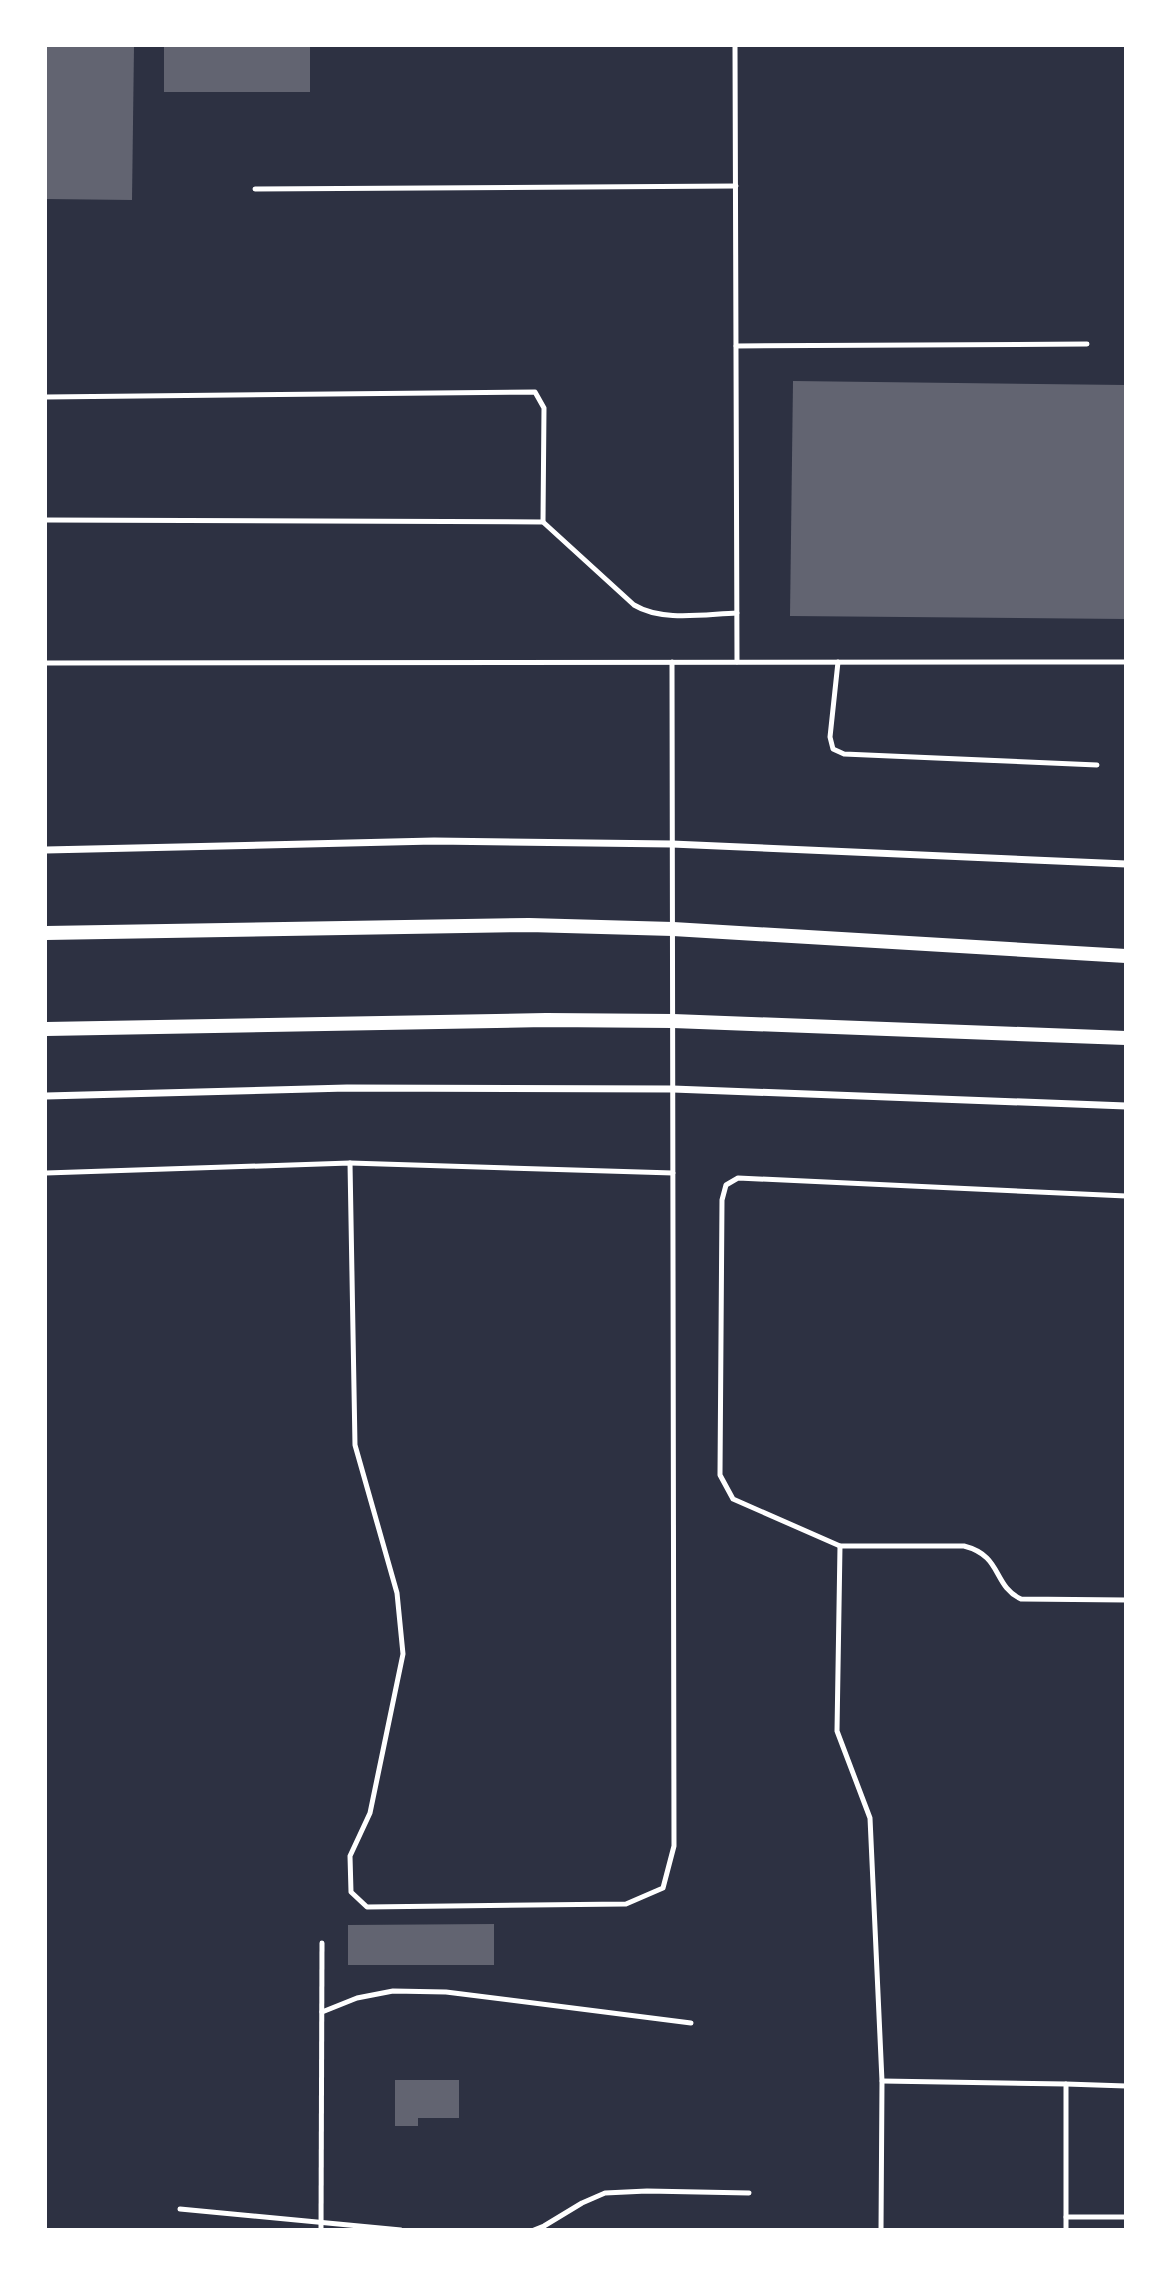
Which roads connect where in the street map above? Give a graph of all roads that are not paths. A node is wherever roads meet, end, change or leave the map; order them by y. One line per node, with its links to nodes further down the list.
1 (735, 46): 2 (lane)
2 (736, 186): 3 (lane); 5 (lane)
3 (255, 189)
4 (1087, 344): 5 (lane)
5 (736, 346): 9 (lane)
6 (46, 397): 8 (lane)
7 (46, 520): 8 (lane)
8 (543, 523): 9 (lane)
9 (737, 613): 11 (lane)
10 (672, 662): 11 (lane); 14 (lane); 16 (lane)
11 (737, 662): 12 (lane)
12 (838, 662): 13 (lane); 15 (lane)
13 (1125, 662)
14 (46, 663)
15 (1097, 765)
16 (672, 844): 17 (street); 18 (street); 19 (lane)
17 (46, 850)
18 (1125, 864)
19 (673, 929): 20 (main road); 21 (main road); 22 (lane)
20 (46, 933)
21 (1125, 956)
22 (673, 1021): 23 (main road); 24 (main road); 25 (lane)
23 (46, 1029)
24 (1125, 1038)
25 (673, 1089): 26 (street); 27 (street); 30 (lane)
26 (46, 1096)
27 (1125, 1106)
28 (350, 1163): 29 (lane); 30 (lane); 30 (lane)
29 (46, 1173)
30 (673, 1174)
31 (1125, 1196): 32 (lane)
32 (839, 1546): 33 (lane); 37 (lane)
33 (1125, 1600)
34 (321, 1943): 35 (lane)
35 (322, 2012): 36 (lane); 44 (lane)
36 (691, 2023)
37 (882, 2081): 38 (lane); 48 (lane)
38 (1066, 2084): 39 (lane); 42 (lane)
39 (1125, 2085)
40 (749, 2193): 47 (lane)
41 (180, 2208): 44 (lane)
42 (1066, 2217): 43 (lane); 49 (lane)
43 (1125, 2217)
44 (321, 2221): 45 (lane); 46 (lane)
45 (321, 2230)
46 (401, 2230)
47 (534, 2230)
48 (881, 2230)
49 (1066, 2230)

